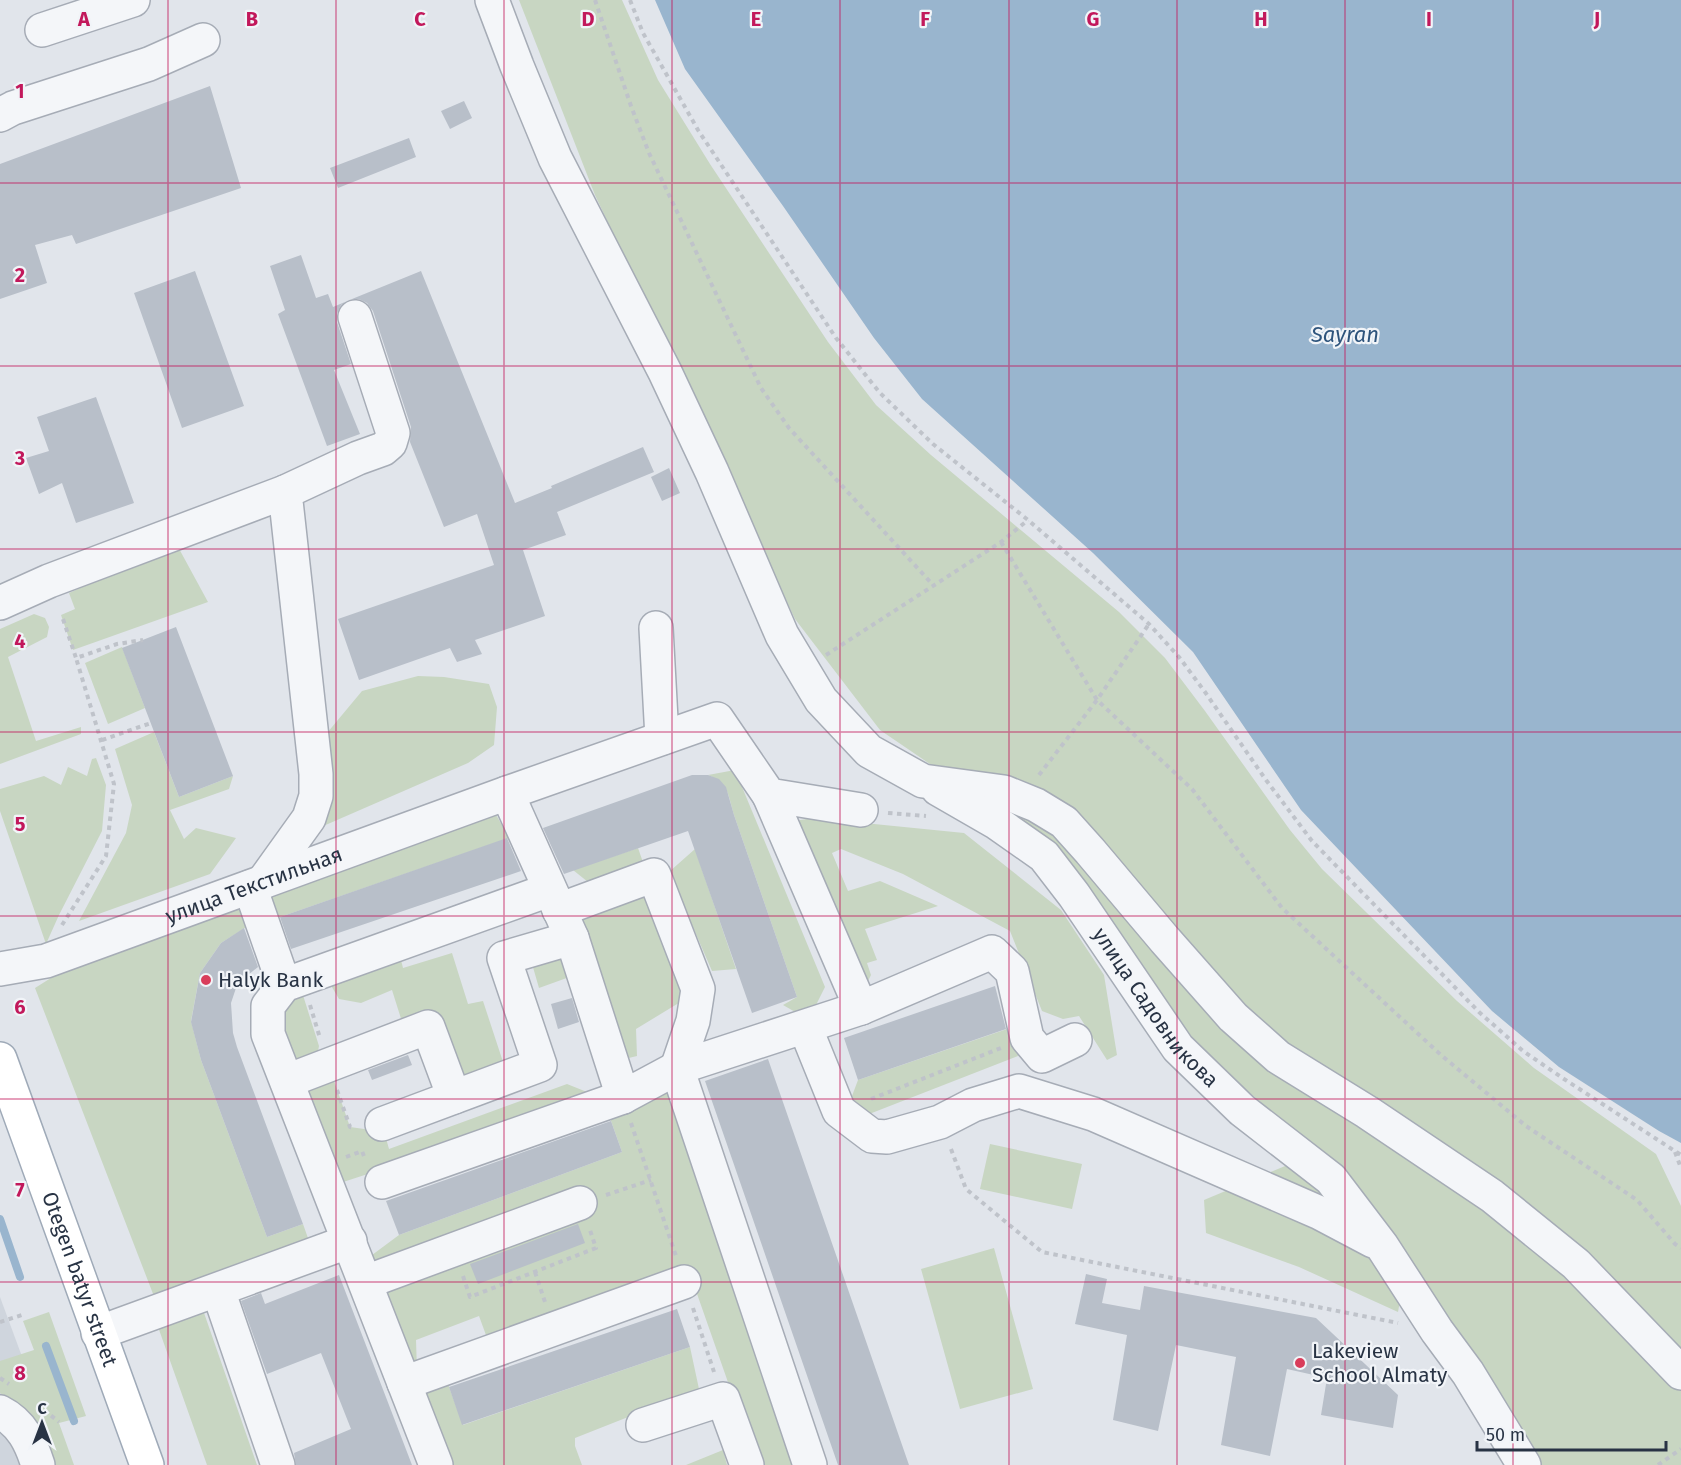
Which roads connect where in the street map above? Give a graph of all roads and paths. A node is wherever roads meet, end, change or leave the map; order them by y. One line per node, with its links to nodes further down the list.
1 (133, 0): 5 (street)
2 (492, 0): 19 (street, улица Садовникова)
3 (595, 0): 12 (path)
4 (630, 0): 10 (path)
5 (42, 30)
6 (203, 40): 7 (street)
7 (0, 115)
8 (355, 318): 9 (street)
9 (285, 492): 13 (street); 29 (street)
10 (1028, 520): 11 (path); 15 (path)
11 (1001, 542): 12 (path); 20 (path)
12 (934, 585): 19 (path)
13 (0, 603)
14 (63, 620): 18 (path)
15 (1149, 624): 20 (path); 46 (path)
16 (656, 628): 22 (street)
17 (143, 640): 18 (path)
18 (76, 658): 23 (path)
19 (803, 670): 24 (street, улица Садовникова)
20 (1097, 700): 27 (path); 55 (path)
21 (150, 723): 23 (path)
22 (662, 738): 25 (street, улица Текстильная); 26 (street, улица Текстильная)
23 (102, 741): 31 (path)
24 (923, 781): 27 (street); 54 (street, улица Садовникова)
25 (507, 793): 29 (street, улица Текстильная); 30 (street)
26 (769, 795): 28 (street); 34 (street)
27 (1020, 799): 64 (street)
28 (861, 810)
29 (256, 885): 31 (street, улица Текстильная); 33 (street)
30 (560, 912): 33 (street); 39 (street); 41 (street); 42 (street)
31 (46, 961): 32 (street, улица Текстильная)
32 (0, 969)
33 (284, 985): 40 (street)
34 (861, 1008): 35 (street); 36 (street)
35 (805, 1027): 39 (street); 43 (street)
36 (1026, 1038): 37 (street); 43 (path)
37 (1075, 1040)
38 (0, 1059): 63 (main road, Otegen batyr street)
39 (677, 1068): 42 (street); 75 (street)
40 (287, 1081): 41 (street); 48 (street)
41 (454, 1097): 45 (street)
42 (623, 1097): 50 (street); 51 (path)
43 (839, 1111): 44 (street)
44 (940, 1122): 54 (street); 62 (path)
45 (382, 1124)
46 (1674, 1150): 47 (path); 49 (path)
47 (1681, 1155)
48 (321, 1168): 50 (path); 53 (street)
49 (1681, 1168)
50 (374, 1172)
51 (651, 1180): 52 (path); 58 (path)
52 (580, 1203): 56 (street); 56 (path)
53 (350, 1241): 57 (street); 59 (street)
54 (1382, 1246): 62 (street, улица Садовникова)
55 (1681, 1248)
56 (453, 1250): 57 (street)
57 (366, 1282): 65 (street)
58 (684, 1282): 65 (street); 66 (path)
59 (218, 1290): 63 (street); 72 (street)
60 (22, 1315): 61 (path)
61 (0, 1322)
62 (1437, 1331): 76 (street, улица Садовникова)
63 (98, 1333): 71 (main road, Otegen batyr street)
64 (1681, 1373)
65 (404, 1383): 73 (street)
66 (723, 1399): 68 (street); 74 (street)
67 (0, 1412): 70 (street)
68 (643, 1425)
69 (1681, 1449): 77 (path)
70 (38, 1465)
71 (147, 1465)
72 (278, 1465)
73 (436, 1465)
74 (747, 1465)
75 (810, 1465)
76 (1524, 1465)
77 (1658, 1465)

